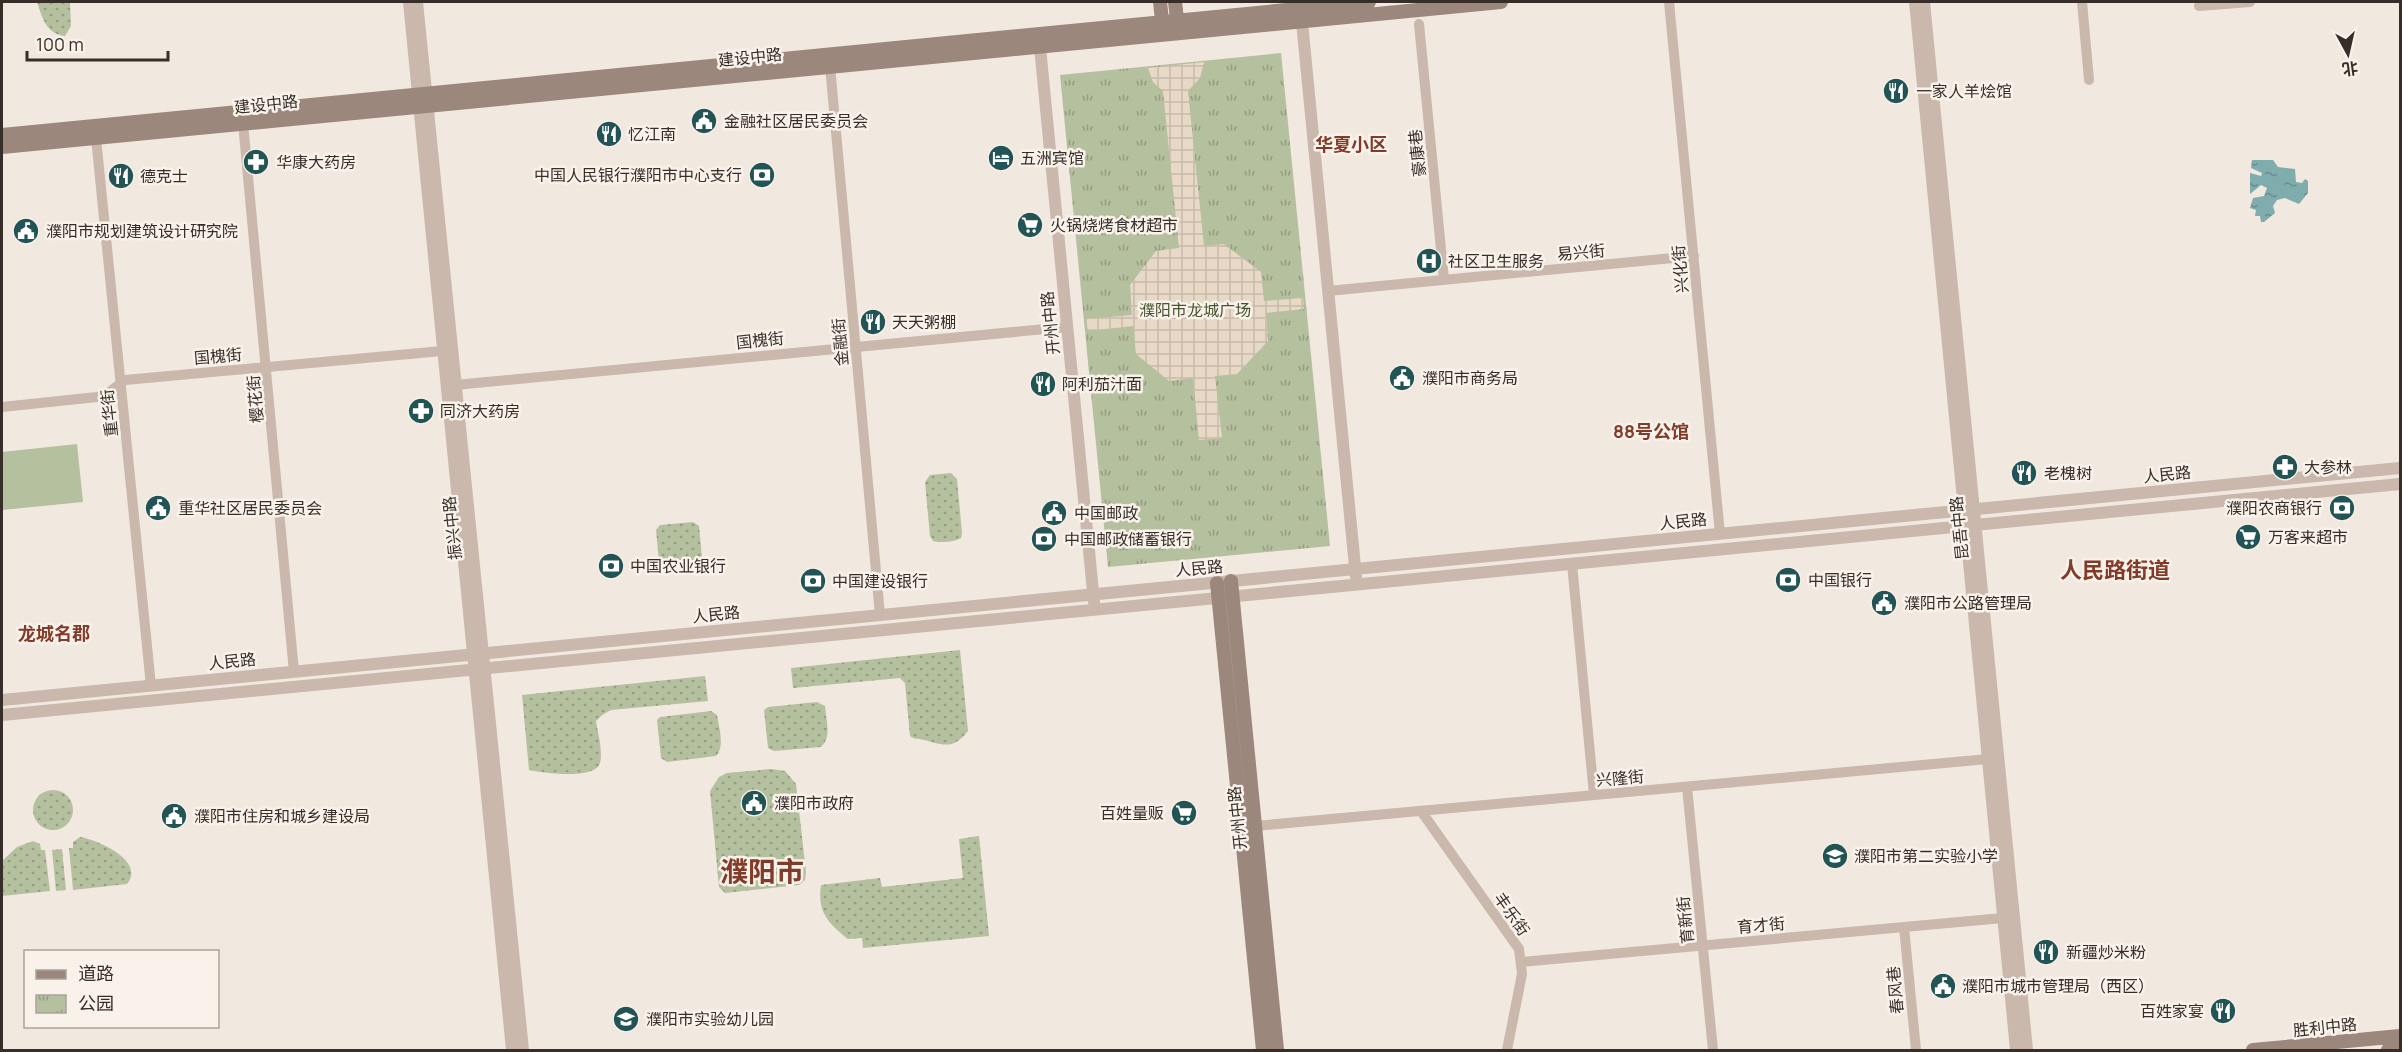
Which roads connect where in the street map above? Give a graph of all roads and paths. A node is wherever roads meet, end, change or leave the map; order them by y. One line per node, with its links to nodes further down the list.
1 (409, 2): 20 (street, 振兴中路)
2 (417, 2): 20 (street, 振兴中路)
3 (1160, 2): 16 (main road)
4 (1175, 2): 15 (main road)
5 (1369, 2): 13 (main road, 建设中路)
6 (1501, 2): 13 (main road, 建设中路)
7 (1669, 2): 25 (street, 兴化街)
8 (1915, 2): 37 (street, 昆吾中路)
9 (1924, 2): 37 (street, 昆吾中路)
10 (2082, 2): 19 (street)
11 (2250, 2): 12 (street)
12 (2199, 6)
13 (1301, 14): 15 (main road, 建设中路); 27 (street)
14 (1419, 24): 26 (street, 豪康巷)
15 (1178, 26): 16 (main road, 建设中路)
16 (1163, 28): 17 (main road, 建设中路)
17 (1039, 40): 18 (main road, 建设中路); 20 (main road, 建设中路); 28 (street, 开州中路)
18 (830, 66): 20 (main road, 建设中路); 29 (street, 金融街)
19 (2089, 80)
20 (422, 100): 21 (main road, 建设中路); 22 (main road, 建设中路); 30 (street, 振兴中路); 33 (street, 振兴中路)
21 (243, 123): 23 (main road, 建设中路); 31 (street, 樱花街)
22 (2, 135)
23 (96, 138): 24 (main road, 建设中路); 32 (street, 重华街)
24 (2, 147)
25 (1694, 256): 26 (street, 易兴街); 39 (street, 兴化街)
26 (1444, 280): 27 (street, 易兴街)
27 (1328, 291): 41 (street)
28 (1067, 327): 29 (street, 国槐街); 44 (street, 开州中路)
29 (855, 346): 33 (street, 国槐街); 47 (street, 金融街)
30 (442, 351): 31 (street, 国槐街); 48 (street, 振兴中路)
31 (267, 367): 32 (street, 国槐街); 50 (street, 樱花街)
32 (121, 382): 34 (street, 国槐街); 51 (street, 重华街)
33 (455, 385): 48 (street, 振兴中路)
34 (2, 407)
35 (2400, 468): 37 (street, 人民路)
36 (2400, 484): 38 (street, 人民路)
37 (1969, 510): 38 (street, 昆吾中路); 39 (street, 人民路)
38 (1970, 525): 40 (street, 人民路); 54 (street, 昆吾中路); 73 (street, 昆吾中路)
39 (1720, 534): 41 (street, 人民路)
40 (1572, 564): 43 (street, 人民路); 56 (street)
41 (1355, 569): 42 (street, 人民路); 43 (street)
42 (1224, 582): 44 (street, 人民路); 45 (main road, 开州中路)
43 (1357, 585): 45 (street, 人民路)
44 (1093, 595): 46 (street, 开州中路); 47 (street, 人民路)
45 (1225, 597): 46 (street, 人民路); 58 (main road, 开州中路); 67 (main road, 开州中路)
46 (1095, 610): 49 (street, 人民路)
47 (880, 615): 48 (street, 人民路)
48 (477, 654): 49 (street, 振兴中路); 50 (street, 人民路)
49 (478, 669): 53 (street, 人民路); 65 (street, 振兴中路); 66 (street, 振兴中路)
50 (294, 672): 51 (street, 人民路)
51 (151, 686): 52 (street, 人民路)
52 (2, 700)
53 (2, 716)
54 (1988, 759): 55 (street, 兴隆街); 59 (street, 昆吾中路)
55 (1687, 787): 56 (street, 兴隆街); 61 (street, 育新街)
56 (1594, 795): 57 (street, 兴隆街)
57 (1421, 811): 58 (street, 兴隆街); 62 (street, 丰乐街)
58 (1255, 826): 68 (main road, 开州中路)
59 (2003, 918): 60 (street, 育才街); 72 (street, 昆吾中路)
60 (1904, 927): 61 (street, 育才街); 71 (street, 春风巷)
61 (1702, 945): 62 (street, 育才街); 70 (street, 育新街)
62 (1522, 962): 69 (street, 丰乐街)
63 (2400, 1036): 74 (main road, 胜利中路)
64 (2400, 1049): 75 (main road)
65 (513, 1050)
66 (523, 1050)
67 (1263, 1050)
68 (1277, 1050)
69 (1507, 1050)
70 (1713, 1050)
71 (1916, 1050)
72 (2016, 1050)
73 (2027, 1050)
74 (2253, 1050)
75 (2388, 1050)

